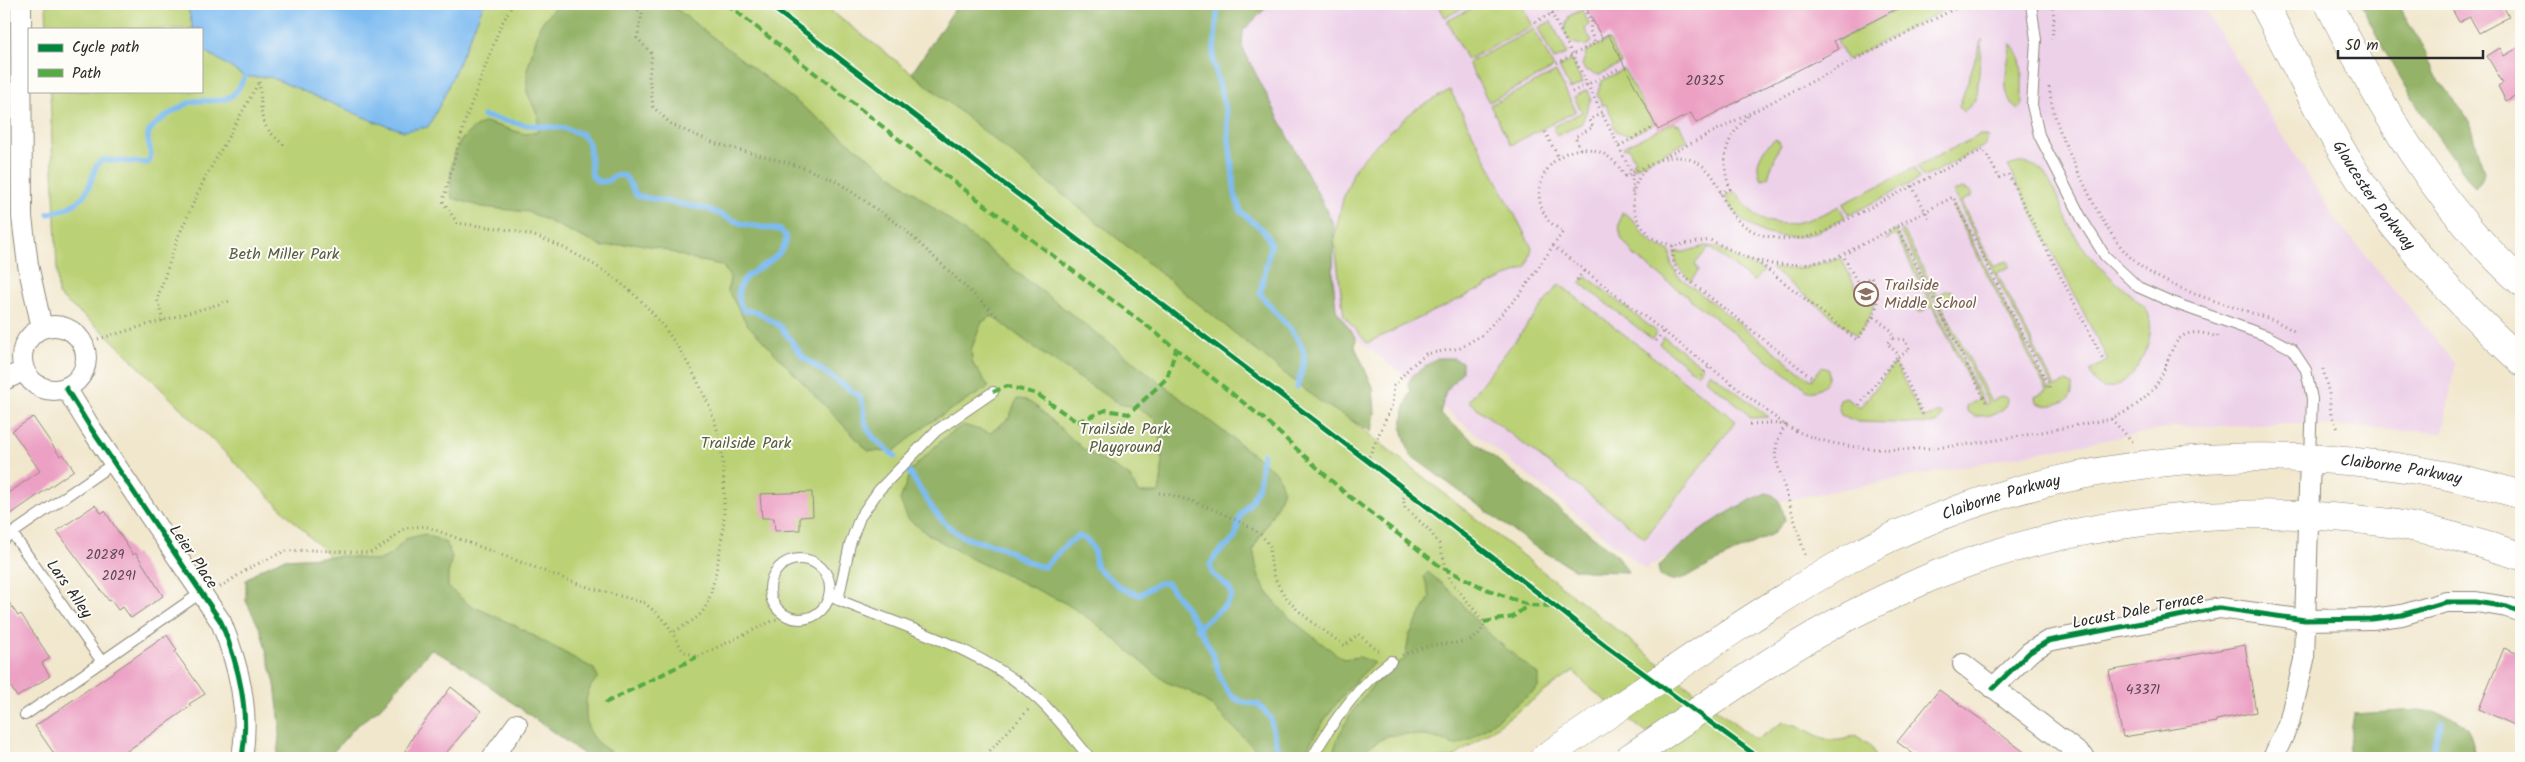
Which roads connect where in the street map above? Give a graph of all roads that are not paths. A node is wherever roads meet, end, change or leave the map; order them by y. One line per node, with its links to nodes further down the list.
1 (21, 4): 5 (street)
2 (2031, 4): 13 (lane)
3 (2264, 4): 8 (main road, Gloucester Parkway)
4 (2329, 4): 6 (main road)
5 (13, 92): 7 (street)
6 (2521, 282)
7 (42, 328): 9 (street); 11 (street)
8 (2521, 361)
9 (23, 371): 10 (street); 11 (street)
10 (4, 380)
11 (66, 388): 14 (street, Leier Place)
12 (993, 392): 20 (lane)
13 (2310, 457): 15 (main road, Claiborne Parkway); 16 (street); 33 (main road, Claiborne Parkway)
14 (114, 464): 17 (lane, Lars Alley); 19 (street, Leier Place)
15 (2521, 495)
16 (2308, 515): 18 (main road); 22 (street); 34 (main road)
17 (8, 536): 24 (lane, Lars Alley)
18 (2521, 556)
19 (202, 592): 24 (lane); 29 (street, Leier Place)
20 (834, 598): 20 (lane); 31 (lane)
21 (2521, 612): 22 (street, Locust Dale Terrace)
22 (2305, 620): 26 (street, Locust Dale Terrace); 36 (street)
23 (1391, 661): 32 (lane)
24 (102, 662): 27 (lane)
25 (1963, 664): 26 (street)
26 (1993, 688): 35 (street)
27 (25, 715)
28 (518, 724): 30 (street)
29 (242, 758)
30 (492, 758)
31 (1090, 758)
32 (1312, 758)
33 (1544, 758)
34 (1629, 758)
35 (2085, 758)
36 (2273, 758)

